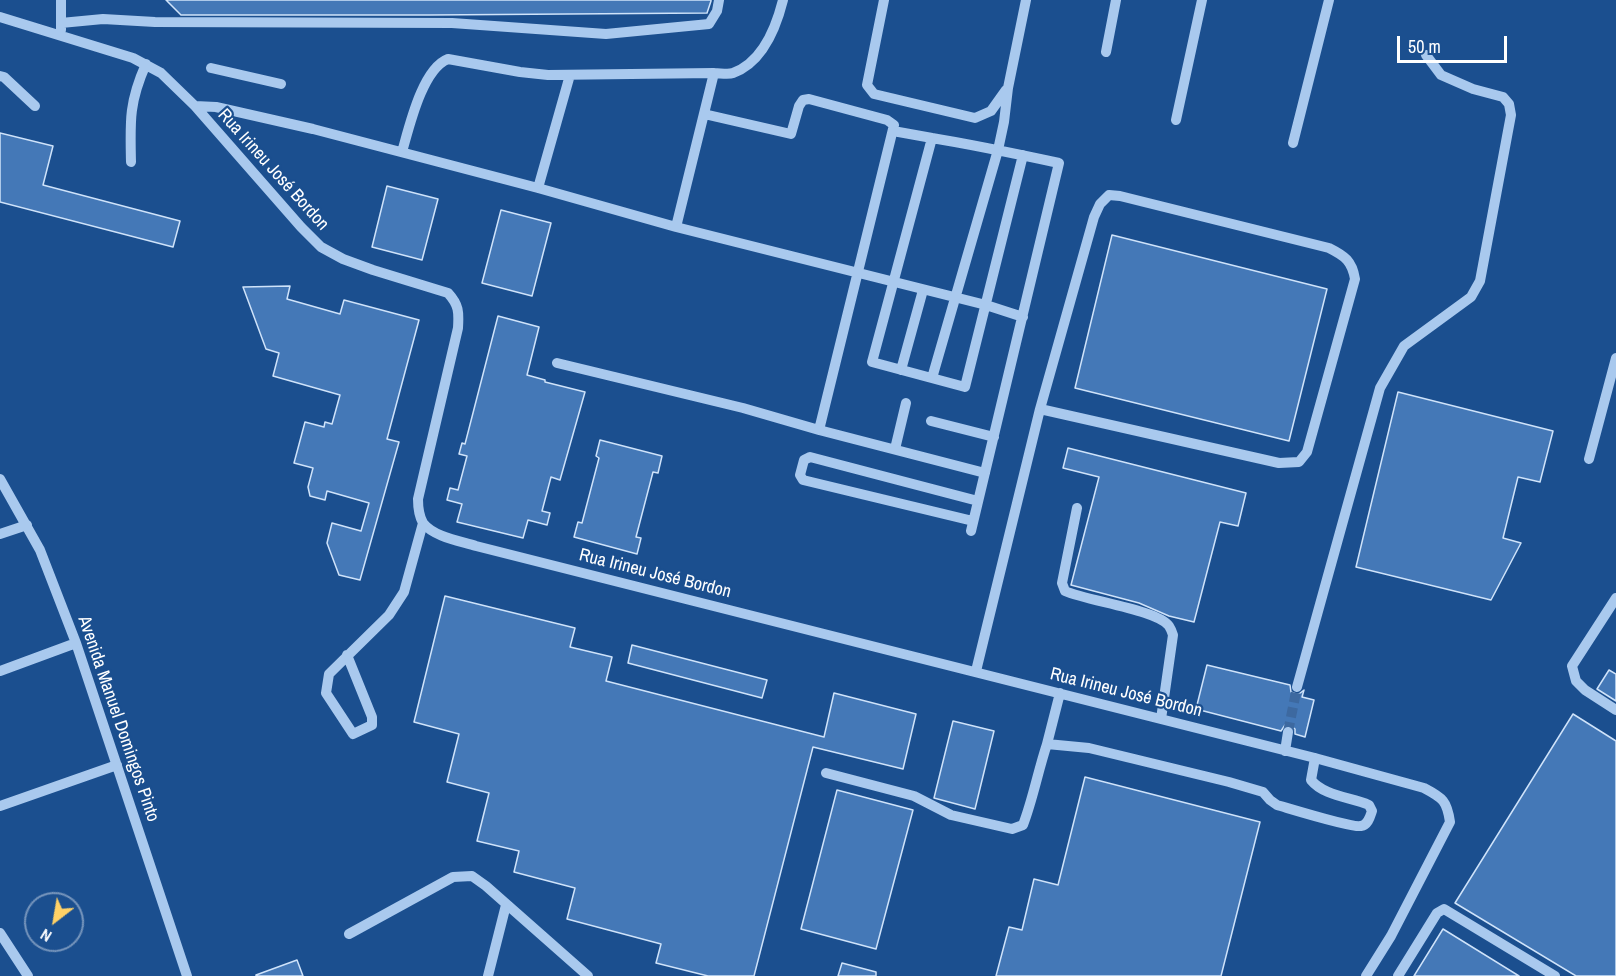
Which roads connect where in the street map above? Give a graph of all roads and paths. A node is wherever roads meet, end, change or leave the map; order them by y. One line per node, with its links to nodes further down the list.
1 (61, 0): 10 (street)
2 (719, 0): 10 (street)
3 (783, 0): 16 (street)
4 (884, 0): 20 (street)
5 (1026, 0): 20 (street)
6 (1116, 0): 12 (street)
7 (1202, 0): 24 (street)
8 (1329, 0): 27 (street)
9 (0, 16): 11 (street, Rua Irineu José Bordon)
10 (61, 23): 11 (street)
11 (61, 35): 14 (street, Rua Irineu José Bordon)
12 (1106, 51)
13 (1426, 55): 63 (street)
14 (146, 64): 22 (street, Rua Irineu José Bordon); 31 (street)
15 (211, 68): 19 (street)
16 (714, 73): 17 (street); 23 (street)
17 (570, 75): 29 (street); 32 (street)
18 (0, 76): 21 (street)
19 (281, 84)
20 (1008, 88): 28 (street)
21 (35, 106)
22 (195, 106): 29 (street); 55 (street, Rua Irineu José Bordon)
23 (705, 114): 25 (street); 33 (street)
24 (1176, 120)
25 (893, 132): 26 (street); 34 (street)
26 (932, 138): 28 (street); 35 (street)
27 (1293, 142)
28 (998, 150): 30 (street); 37 (street)
29 (402, 153): 32 (street)
30 (1023, 155): 38 (street); 39 (street)
31 (131, 162)
32 (538, 188): 33 (street)
33 (676, 227): 34 (street)
34 (858, 272): 35 (street); 47 (street)
35 (894, 284): 36 (street); 42 (street)
36 (923, 290): 37 (street); 42 (street)
37 (955, 298): 38 (street); 43 (street)
38 (986, 305): 39 (street); 43 (street)
39 (1023, 317): 48 (street)
40 (1616, 358): 50 (street)
41 (558, 363): 47 (street)
42 (901, 370): 43 (street)
43 (932, 378)
44 (906, 404): 49 (street)
45 (1040, 409): 45 (street); 62 (street)
46 (931, 422): 48 (street)
47 (819, 430): 49 (street)
48 (994, 436): 51 (street)
49 (895, 449): 51 (street)
50 (1589, 459)
51 (985, 473): 53 (street)
52 (0, 479): 56 (street, Avenida Manuel Domingos Pinto)
53 (978, 501): 53 (street)
54 (1077, 508): 66 (street)
55 (423, 522): 60 (street); 62 (street, Rua Irineu José Bordon)
56 (27, 525): 57 (street); 59 (street, Avenida Manuel Domingos Pinto)
57 (0, 534)
58 (1616, 598): 65 (street)
59 (76, 643): 61 (street); 71 (street, Avenida Manuel Domingos Pinto)
60 (347, 655): 60 (street)
61 (0, 671)
62 (976, 671): 64 (street, Rua Irineu José Bordon)
63 (1297, 687)
64 (1060, 693): 66 (street, Rua Irineu José Bordon); 68 (street)
65 (1616, 710)
66 (1161, 719): 69 (street, Rua Irineu José Bordon)
67 (1288, 732): 69 (street)
68 (1047, 744): 70 (street); 72 (street)
69 (1285, 751): 70 (street, Rua Irineu José Bordon)
70 (1315, 758): 82 (street, Rua Irineu José Bordon)
71 (117, 765): 73 (street); 79 (street, Avenida Manuel Domingos Pinto)
72 (826, 773)
73 (0, 806)
74 (506, 904): 76 (street); 77 (street); 80 (street)
75 (0, 933): 78 (street)
76 (349, 934)
77 (575, 971): 81 (street)
78 (28, 976)
79 (187, 976)
80 (489, 976)
81 (588, 976)
82 (1366, 976)
83 (1398, 976): 84 (street)
84 (1555, 976)

